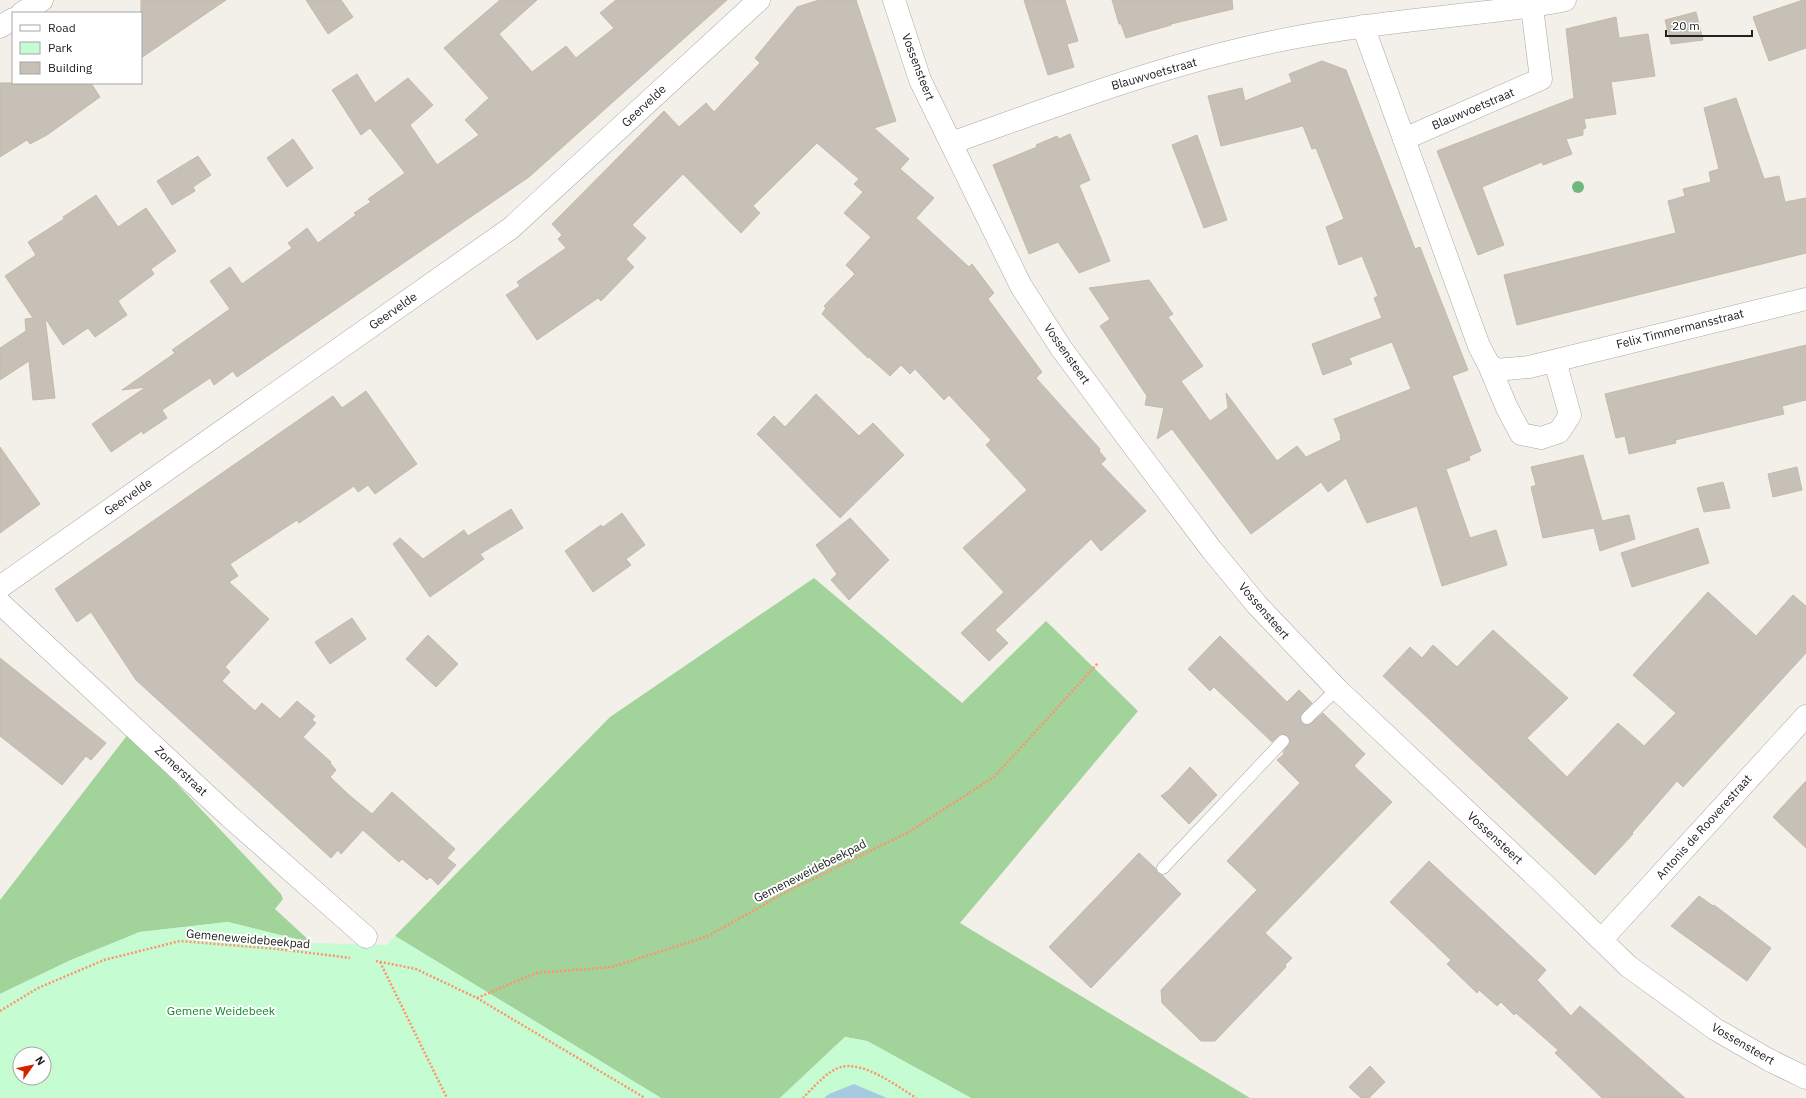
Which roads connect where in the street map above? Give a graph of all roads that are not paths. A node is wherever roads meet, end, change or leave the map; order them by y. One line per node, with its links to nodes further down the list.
1 (42, 0): 6 (street)
2 (759, 0): 15 (street, Geervelde)
3 (894, 0): 11 (street, Vossensteert)
4 (1565, 0): 5 (street, Blauwvoetstraat)
5 (1532, 7): 8 (street, Blauwvoetstraat); 10 (street, Blauwvoetstraat)
6 (24, 12)
7 (12, 19): 9 (street)
8 (1363, 26): 10 (street); 11 (street, Blauwvoetstraat)
9 (0, 27)
10 (1404, 139): 14 (street)
11 (951, 143): 17 (street, Vossensteert)
12 (1806, 299): 13 (street, Felix Timmermansstraat)
13 (1555, 361): 14 (street, Felix Timmermansstraat); 14 (street)
14 (1488, 363)
15 (0, 587)
16 (0, 603): 22 (street, Zomerstraat)
17 (1337, 689): 19 (lane); 23 (street, Vossensteert)
18 (1806, 716): 23 (street, Antonis de Rooverestraat)
19 (1307, 718)
20 (1283, 742): 21 (lane)
21 (1163, 868)
22 (366, 937)
23 (1602, 939): 24 (street, Vossensteert)
24 (1806, 1078)

